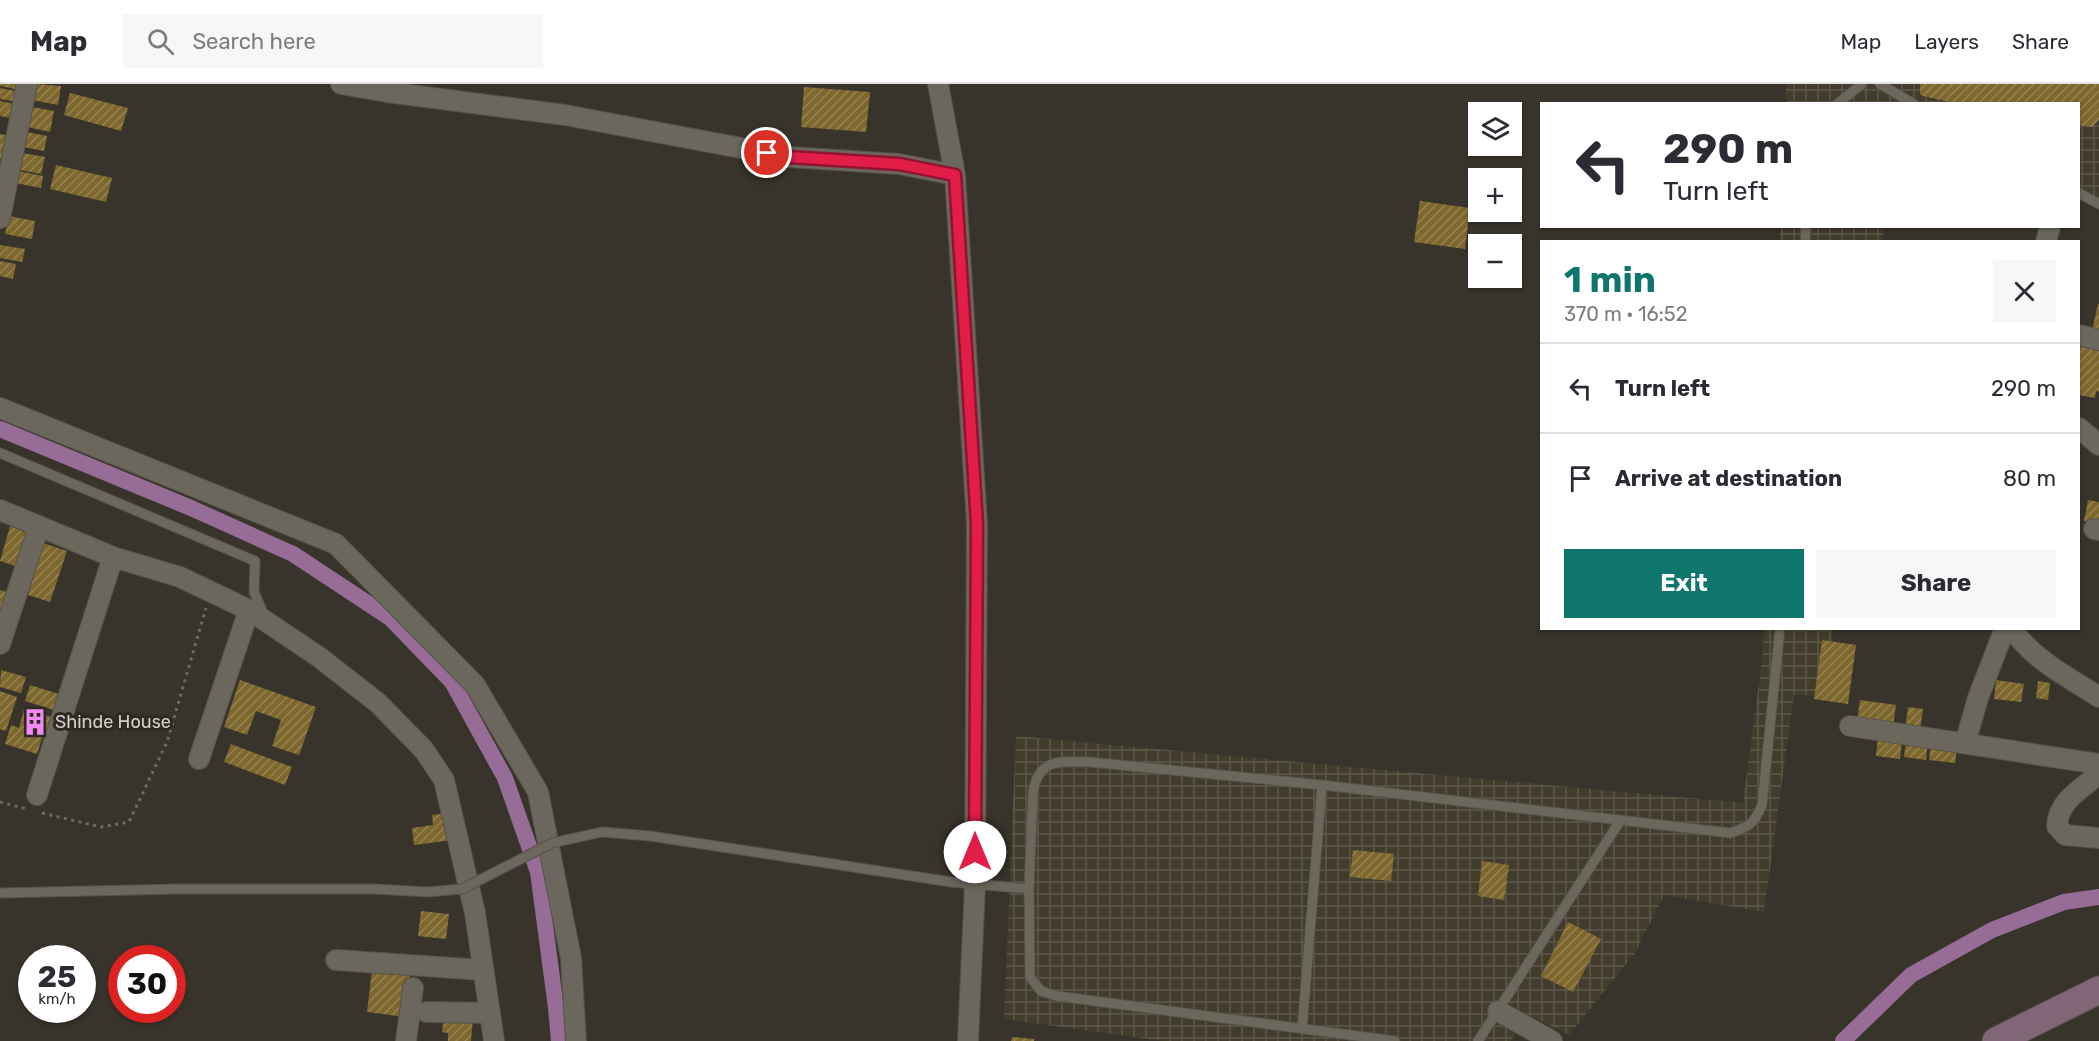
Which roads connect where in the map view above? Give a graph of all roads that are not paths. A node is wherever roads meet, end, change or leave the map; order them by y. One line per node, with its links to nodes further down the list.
1 (27, 84): 11 (street)
2 (341, 84): 8 (street)
3 (938, 84): 8 (street)
4 (1862, 84): 6 (lane)
5 (1880, 84): 7 (lane)
6 (1840, 102)
7 (1911, 102)
8 (955, 175): 37 (street)
9 (2080, 193): 10 (lane)
10 (2098, 200)
11 (0, 218)
12 (2080, 335): 13 (street)
13 (2099, 340)
14 (0, 408): 50 (street)
15 (2080, 429): 16 (street)
16 (2099, 445)
17 (0, 453): 22 (lane)
18 (0, 510): 19 (street)
19 (39, 526): 20 (street); 26 (street)
20 (112, 557): 21 (street); 34 (street)
21 (249, 610): 22 (street); 30 (street)
22 (268, 623): 41 (street)
23 (1780, 630): 35 (lane)
24 (2004, 630): 29 (street)
25 (2013, 630): 27 (street)
26 (0, 644)
27 (2097, 692)
28 (1850, 726): 29 (street)
29 (1965, 743): 31 (street)
30 (199, 759)
31 (2099, 764)
32 (2099, 774): 36 (street)
33 (1322, 785): 35 (lane); 38 (lane); 47 (lane)
34 (37, 795)
35 (1620, 821): 44 (lane)
36 (2099, 838)
37 (975, 885): 38 (lane); 39 (lane, bridge); 51 (street)
38 (1029, 889): 47 (lane)
39 (0, 893)
40 (336, 960): 41 (street)
41 (483, 970): 46 (street)
42 (413, 988): 48 (street)
43 (2099, 990): 55 (street)
44 (1498, 1011): 53 (lane); 54 (street)
45 (427, 1012): 46 (street)
46 (490, 1013): 49 (street)
47 (1302, 1029): 52 (lane)
48 (406, 1041)
49 (494, 1041)
50 (576, 1041)
51 (968, 1041)
52 (1395, 1041)
53 (1478, 1041)
54 (1552, 1041)
55 (1996, 1041)

